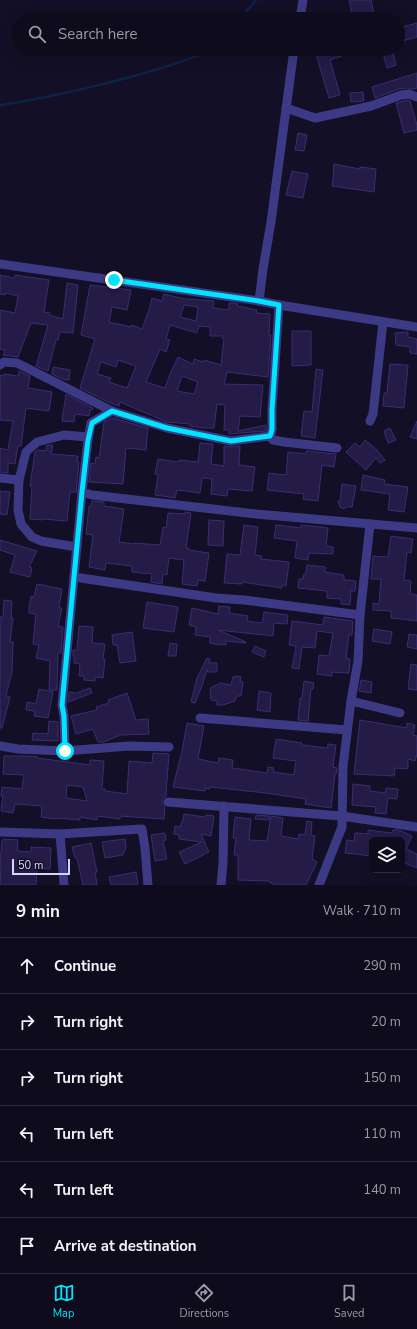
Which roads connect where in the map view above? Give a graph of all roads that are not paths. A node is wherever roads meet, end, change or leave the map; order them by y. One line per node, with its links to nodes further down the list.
1 (303, 0): 2 (street)
2 (301, 12)
3 (293, 56): 5 (street)
4 (417, 97): 5 (street)
5 (286, 108): 7 (street)
6 (0, 264): 7 (street)
7 (259, 301): 8 (street)
8 (279, 305): 9 (street); 14 (street)
9 (383, 322): 10 (street); 13 (street)
10 (417, 327)
11 (0, 365): 12 (street)
12 (112, 411): 14 (street); 15 (street)
13 (370, 421)
14 (270, 436): 16 (street)
15 (88, 437): 18 (street); 19 (street)
16 (337, 448)
17 (0, 478): 18 (street)
18 (19, 480): 22 (street)
19 (82, 492): 20 (street); 22 (street)
20 (370, 524): 21 (street); 24 (street)
21 (417, 528)
22 (77, 547): 23 (street)
23 (74, 577): 24 (street); 31 (street)
24 (360, 615): 25 (street)
25 (351, 701): 26 (street); 28 (street)
26 (400, 713)
27 (200, 718): 28 (street)
28 (347, 730): 34 (street)
29 (0, 746): 31 (street)
30 (169, 747): 31 (street)
31 (65, 751)
32 (168, 802): 33 (street)
33 (224, 806): 34 (street); 40 (street)
34 (342, 816): 35 (street); 41 (street)
35 (417, 827)
36 (0, 832): 37 (street)
37 (60, 834): 38 (street); 39 (street)
38 (64, 885)
39 (148, 885)
40 (221, 885)
41 (320, 885)

